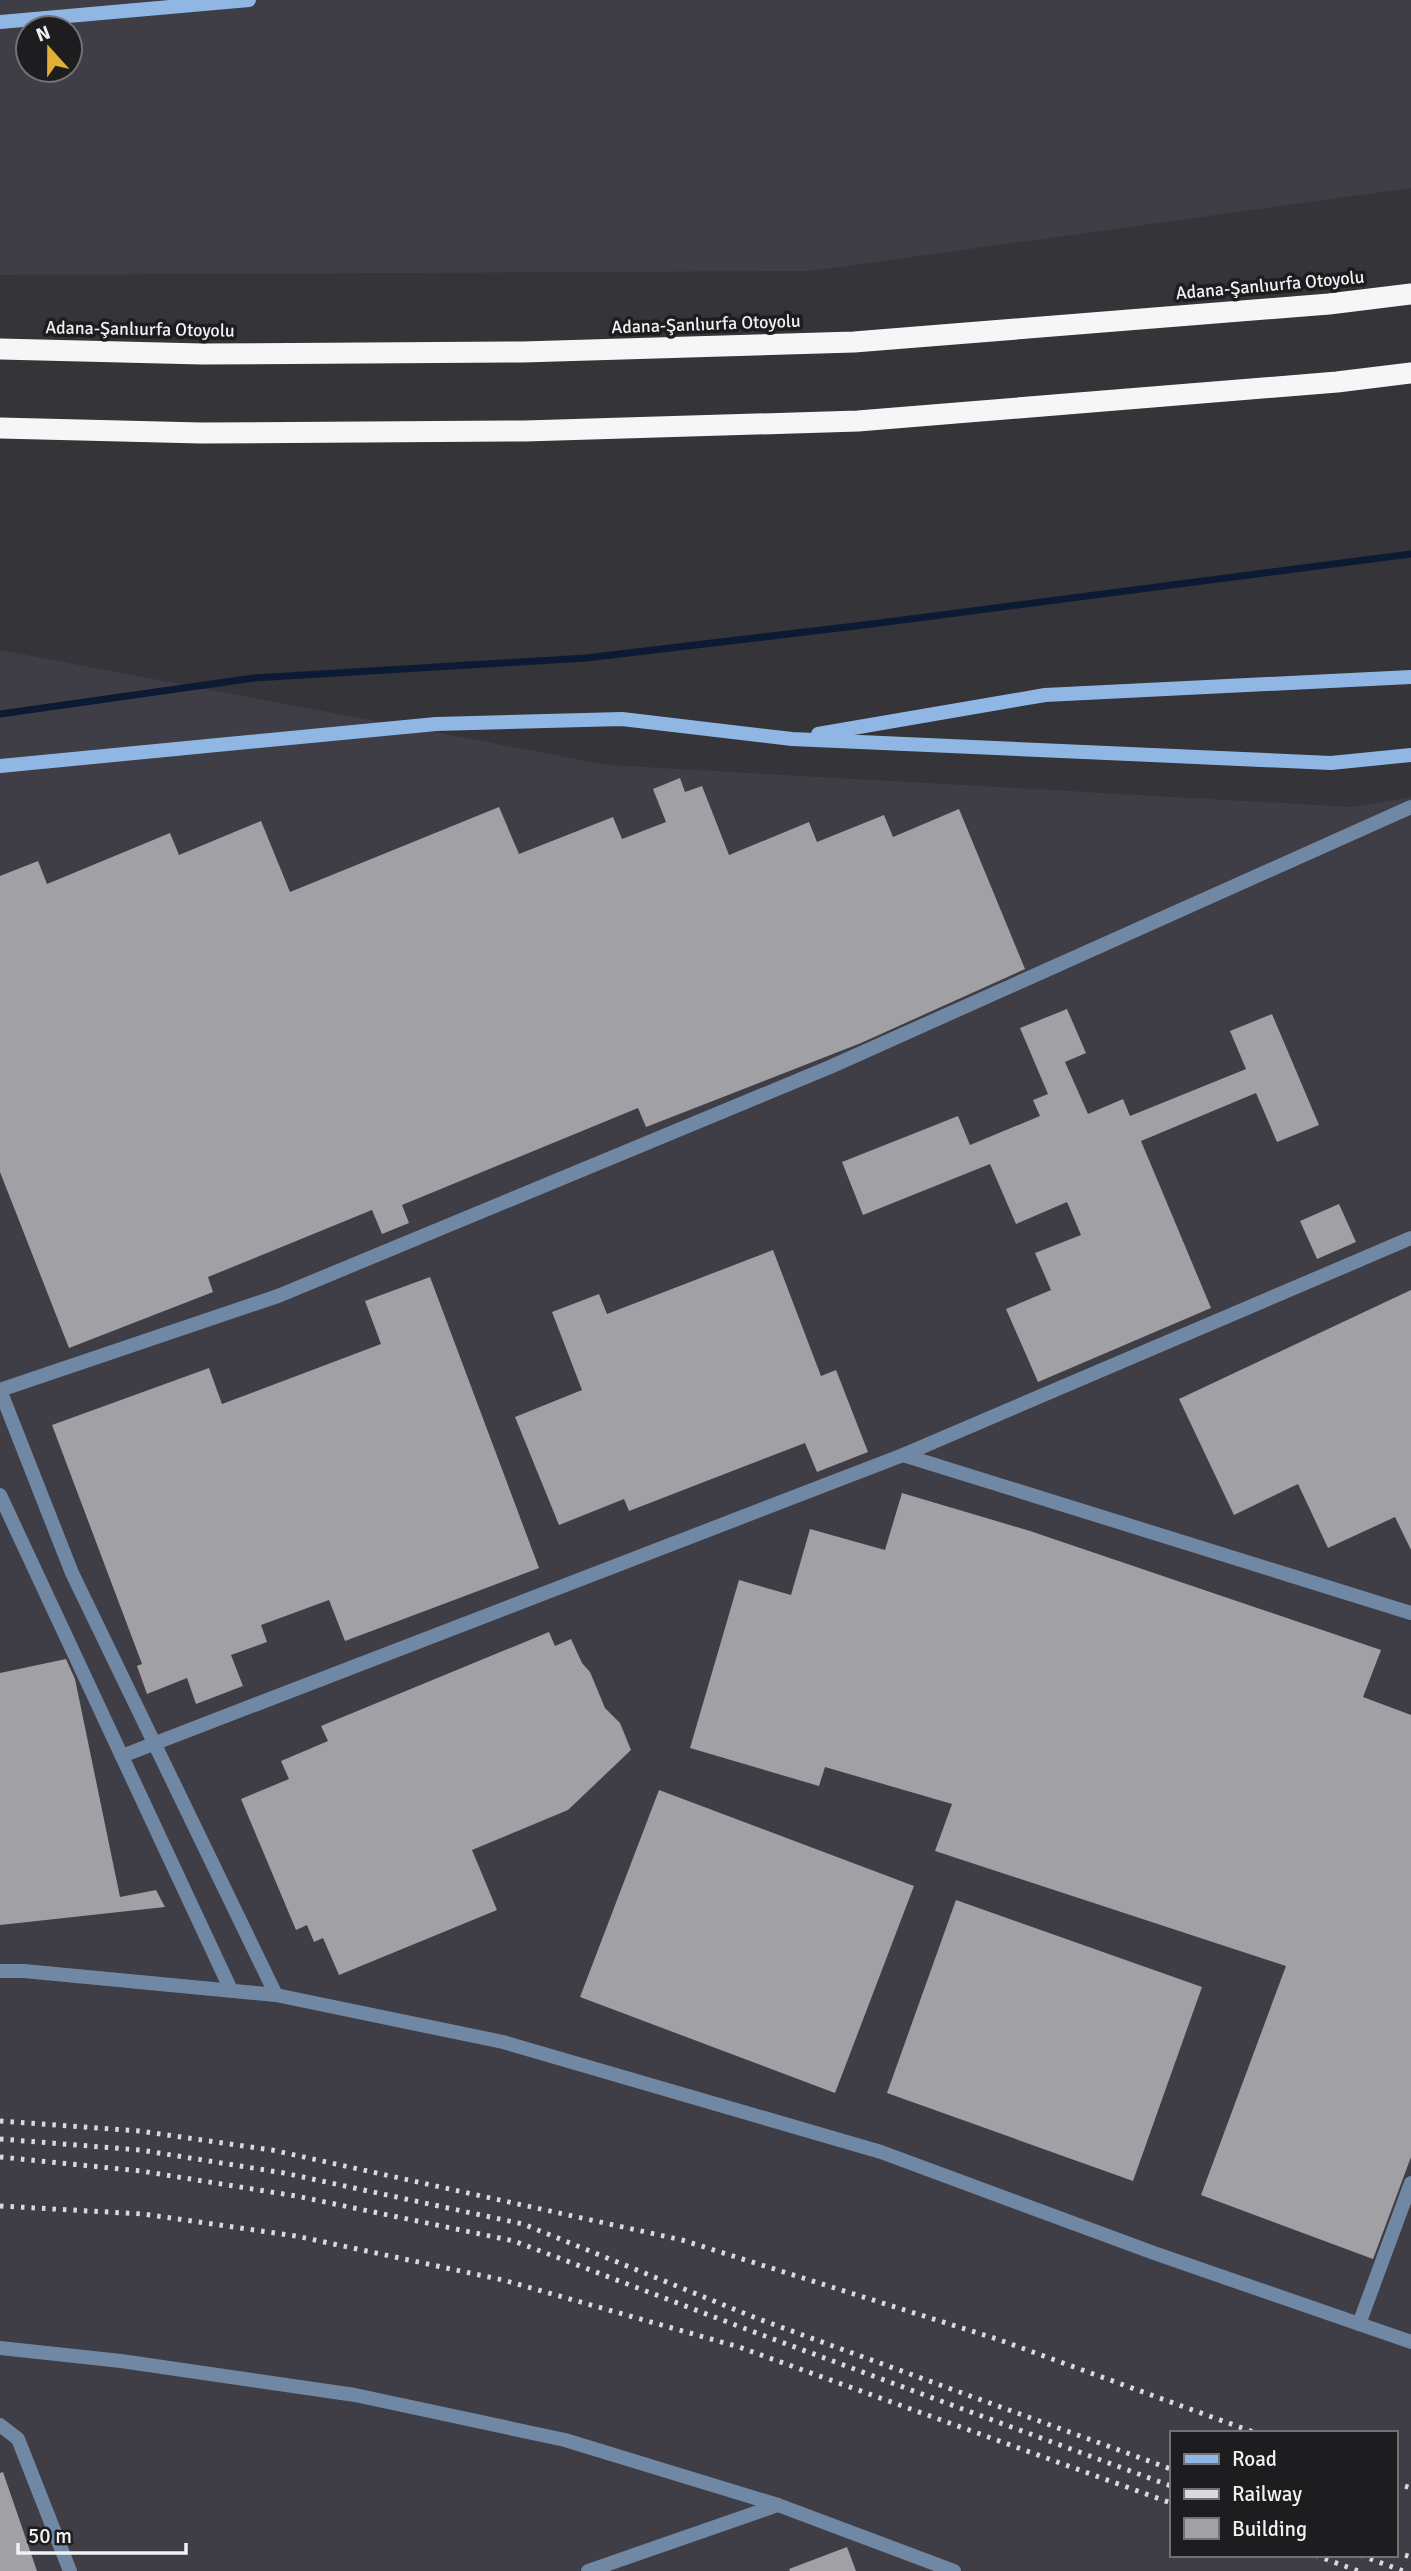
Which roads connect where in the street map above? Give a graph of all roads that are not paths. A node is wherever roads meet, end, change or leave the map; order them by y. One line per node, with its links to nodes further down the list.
1 (249, 0): 2 (main road)
2 (0, 22)
3 (1411, 294): 4 (highway, Adana-Şanlıurfa Otoyolu)
4 (0, 349)
5 (1411, 373): 6 (highway)
6 (0, 428)
7 (1411, 677): 8 (main road)
8 (792, 739): 9 (main road); 10 (main road)
9 (1411, 755)
10 (0, 766)
11 (1411, 807): 13 (street)
12 (1411, 1238): 14 (street)
13 (0, 1390): 17 (street)
14 (903, 1455): 16 (street); 17 (street)
15 (0, 1495): 18 (street)
16 (1411, 1613)
17 (153, 1745): 18 (street); 21 (street)
18 (122, 1756): 20 (street)
19 (0, 1971): 20 (street)
20 (231, 1990): 21 (street)
21 (276, 1994): 23 (street)
22 (1411, 2183): 23 (street)
23 (1359, 2324): 24 (street)
24 (1411, 2342)
25 (0, 2348): 27 (street)
26 (0, 2425): 28 (street)
27 (778, 2505): 29 (street); 30 (street)
28 (70, 2571)
29 (588, 2571)
30 (954, 2571)

